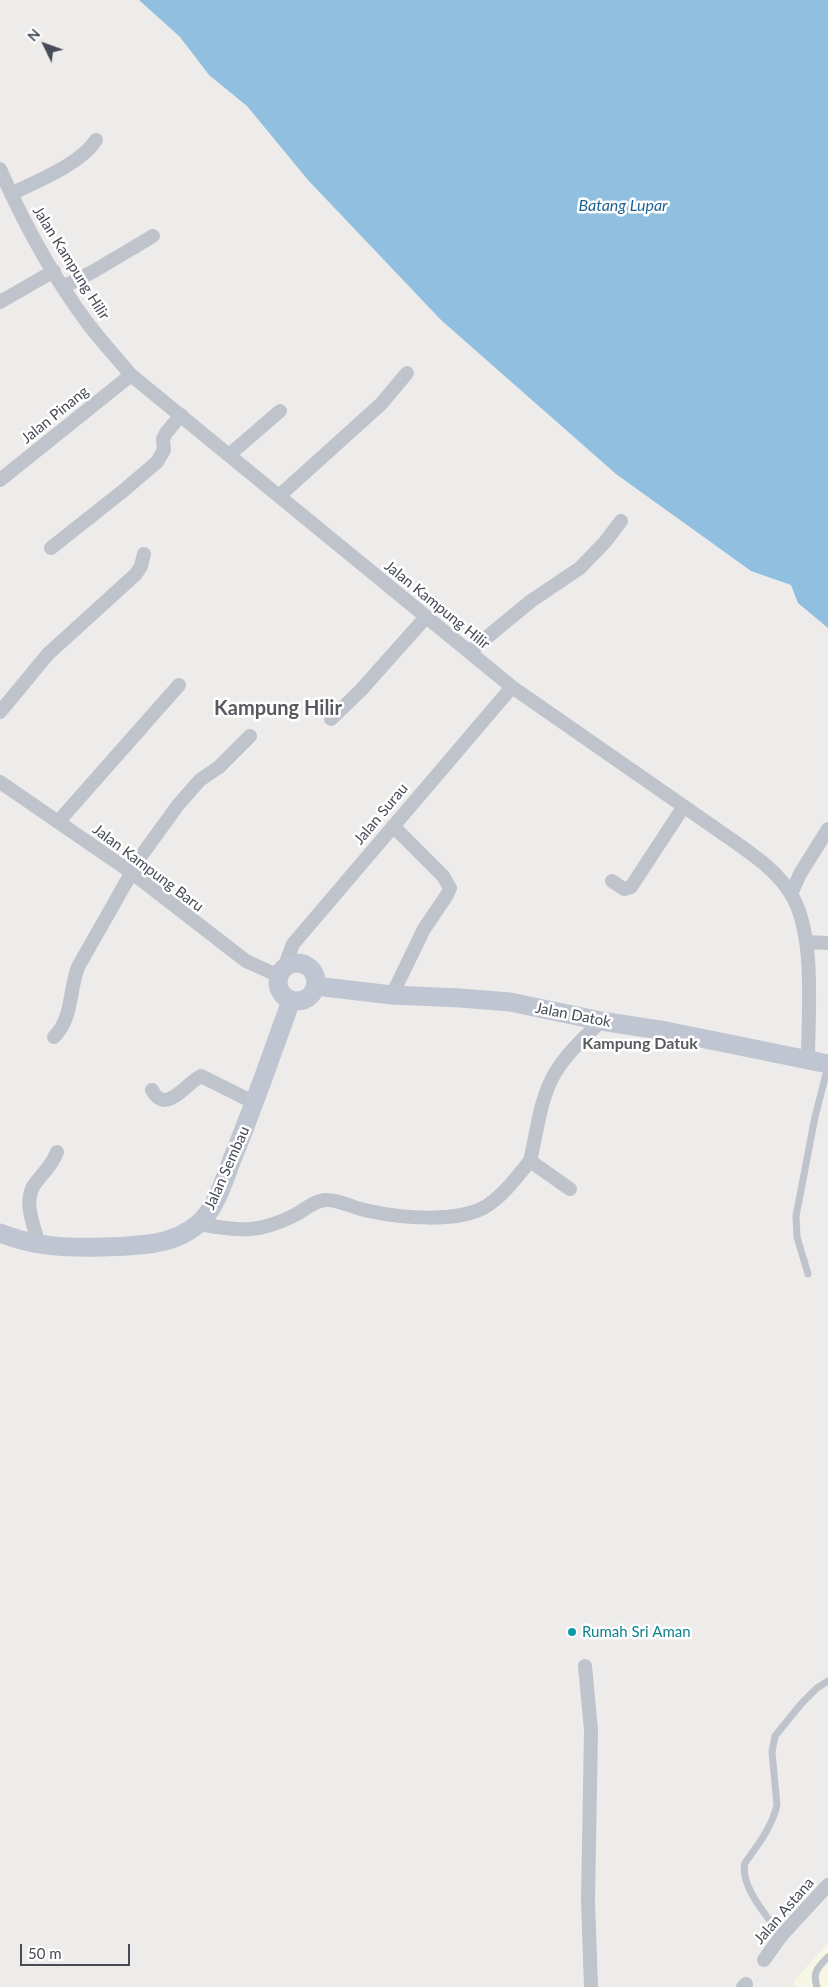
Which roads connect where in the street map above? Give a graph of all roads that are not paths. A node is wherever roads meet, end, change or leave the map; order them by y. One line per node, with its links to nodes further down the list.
1 (96, 140): 3 (street)
2 (2, 178): 3 (street, Jalan Kampung Hilir)
3 (11, 194): 5 (street, Jalan Kampung Hilir)
4 (153, 236): 6 (street)
5 (54, 272): 6 (street, Jalan Kampung Hilir); 7 (street)
6 (63, 287): 9 (street, Jalan Kampung Hilir)
7 (0, 302)
8 (407, 372): 14 (street)
9 (131, 375): 11 (street, Jalan Kampung Hilir); 13 (street, Jalan Pinang)
10 (280, 411): 12 (street)
11 (181, 415): 12 (street, Jalan Kampung Hilir); 16 (street)
12 (229, 455): 14 (street, Jalan Kampung Hilir)
13 (0, 480)
14 (279, 496): 18 (street, Jalan Kampung Hilir)
15 (621, 522): 19 (street)
16 (51, 548)
17 (144, 554): 22 (street)
18 (426, 617): 19 (street, Jalan Kampung Hilir); 23 (street)
19 (469, 652): 21 (street, Jalan Kampung Hilir)
20 (179, 685): 27 (street)
21 (512, 687): 26 (street, Jalan Kampung Hilir); 28 (street, Jalan Surau)
22 (0, 712)
23 (331, 719)
24 (250, 736): 30 (street)
25 (0, 782): 27 (street, Jalan Kampung Baru)
26 (684, 806): 31 (street); 32 (street, Jalan Kampung Hilir)
27 (58, 822): 30 (street, Jalan Kampung Baru)
28 (393, 826): 35 (street, Jalan Surau); 37 (street)
29 (828, 829): 32 (street)
30 (131, 872): 35 (street, Jalan Kampung Baru); 40 (street)
31 (612, 881)
32 (791, 894): 33 (street, Jalan Kampung Hilir)
33 (807, 942): 34 (street); 41 (street, Jalan Kampung Hilir)
34 (828, 943)
35 (281, 972): 36 (main road); 38 (main road)
36 (315, 986): 37 (main road, Jalan Datok); 38 (main road)
37 (392, 995): 39 (main road, Jalan Datok)
38 (291, 1001): 44 (main road, Jalan Sembau)
39 (600, 1020): 41 (main road, Jalan Datok); 46 (street)
40 (54, 1037)
41 (808, 1060): 42 (main road, Jalan Datok)
42 (828, 1065): 51 (lane)
43 (152, 1090): 44 (street)
44 (255, 1103): 48 (main road, Jalan Sembau)
45 (57, 1152): 50 (street)
46 (530, 1161): 47 (street); 48 (street)
47 (570, 1189)
48 (199, 1224): 50 (main road, Jalan Sembau)
49 (0, 1233): 50 (main road, Jalan Sembau)
50 (39, 1244)
51 (808, 1274)
52 (585, 1666): 58 (street)
53 (828, 1681): 55 (lane)
54 (828, 1884): 55 (street, Jalan Astana)
55 (781, 1936): 57 (street, Jalan Astana)
56 (828, 1957): 59 (lane)
57 (764, 1960)
58 (591, 1987)
59 (817, 1987)

